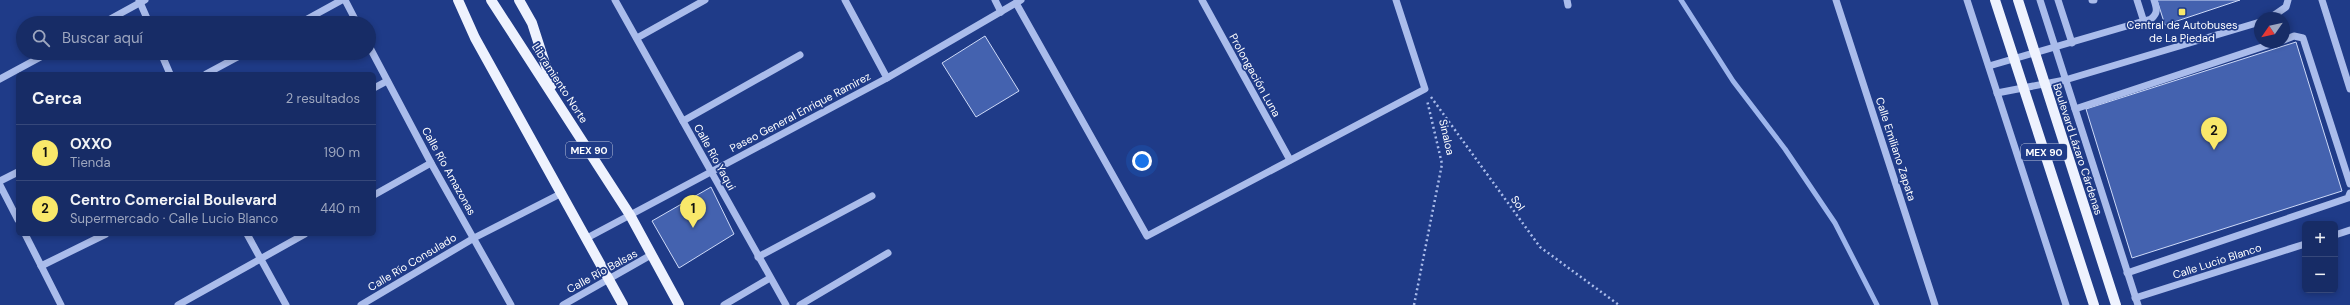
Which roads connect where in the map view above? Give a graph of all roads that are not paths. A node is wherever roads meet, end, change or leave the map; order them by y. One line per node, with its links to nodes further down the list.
1 (344, 0): 28 (street); 29 (street)
2 (454, 0): 32 (main road)
3 (458, 0): 32 (main road)
4 (491, 0): 57 (main road, Libramiento Norte / MEX 90)
5 (519, 0): 57 (main road)
6 (615, 0): 33 (street, Calle Río Yaqui)
7 (705, 0): 33 (street)
8 (844, 0): 48 (street)
9 (994, 0): 24 (street)
10 (1202, 0): 60 (street, Prolongación Luna)
11 (1396, 0): 60 (street)
12 (1836, 0): 102 (street, Calle Emiliano Zapata)
13 (1967, 0): 45 (street)
14 (1995, 0): 40 (main road, MEX 90)
15 (2018, 0): 38 (main road, Boulevard Lázaro Cárdenas / MEX 90)
16 (2040, 0): 36 (street)
17 (2058, 0): 35 (street)
18 (2137, 0): 30 (street)
19 (2154, 0): 30 (street)
20 (2288, 0): 25 (street)
21 (2322, 0): 55 (street)
22 (142, 1): 26 (street); 27 (street)
23 (1018, 2): 24 (street, Paseo General Enrique Ramirez); 60 (street)
24 (1001, 12): 48 (street, Paseo General Enrique Ramirez)
25 (2279, 12)
26 (115, 16)
27 (147, 16)
28 (313, 16)
29 (353, 16)
30 (2144, 22): 35 (street)
31 (2254, 24): 50 (street)
32 (475, 38): 67 (main road)
33 (637, 38): 59 (street, Calle Río Yaqui)
34 (2290, 38): 66 (street)
35 (2072, 43): 36 (street)
36 (2055, 48): 38 (street); 50 (street)
37 (2259, 48): 58 (street)
38 (2036, 54): 40 (street); 52 (main road, Boulevard Lázaro Cárdenas / MEX 90)
39 (800, 55): 59 (street)
40 (2014, 59): 45 (street); 54 (main road, MEX 90)
41 (35, 60): 49 (street)
42 (164, 60): 46 (street)
43 (232, 60): 47 (street)
44 (376, 60): 51 (street, Calle Río Amazonas)
45 (1989, 66): 56 (street)
46 (169, 72)
47 (210, 72)
48 (887, 78): 62 (street, Paseo General Enrique Ramirez)
49 (0, 79)
50 (2065, 80): 52 (street); 58 (street)
51 (387, 81): 53 (street); 61 (street, Calle Río Amazonas)
52 (2045, 84): 54 (street); 105 (main road, Boulevard Lázaro Cárdenas / MEX 90)
53 (376, 87)
54 (2023, 88): 56 (street); 104 (main road, MEX 90)
55 (2350, 89)
56 (1997, 92): 103 (street)
57 (556, 98): 71 (main road, Libramiento Norte / MEX 90)
58 (2075, 109): 87 (street)
59 (683, 121): 62 (street, Calle Río Yaqui)
60 (1290, 160)
61 (431, 163): 69 (street); 79 (street, Calle Río Amazonas)
62 (712, 172): 71 (street, Paseo General Enrique Ramirez); 84 (street, Calle Río Yaqui)
63 (16, 173): 64 (street)
64 (0, 181)
65 (0, 184): 72 (street)
66 (2350, 184)
67 (562, 193): 79 (street, Calle Río Consulado); 80 (main road)
68 (2350, 193): 87 (street)
69 (376, 194)
70 (872, 196): 84 (street)
71 (630, 215): 80 (street, Paseo General Enrique Ramirez); 83 (main road, Libramiento Norte / MEX 90)
72 (16, 216)
73 (2350, 230): 74 (street)
74 (2338, 234)
75 (26, 236): 86 (street)
76 (102, 236): 86 (street)
77 (248, 236): 85 (street)
78 (301, 236): 85 (street)
79 (474, 238): 94 (street, Calle Río Consulado); 95 (street, Calle Río Amazonas)
80 (587, 238): 88 (main road)
81 (2302, 245): 90 (street, Calle Lucio Blanco)
82 (888, 253): 101 (street)
83 (651, 256): 88 (street, Calle Río Balsas); 98 (main road, Libramiento Norte / MEX 90)
84 (758, 257): 89 (street, Calle Río Yaqui)
85 (260, 259): 92 (street); 93 (street)
86 (41, 266): 91 (street)
87 (2127, 273): 90 (street)
88 (610, 278): 96 (street, Calle Río Balsas); 97 (main road)
89 (770, 278): 99 (street); 100 (street, Calle Río Yaqui)
90 (2136, 302)
91 (61, 305)
92 (178, 305)
93 (286, 305)
94 (361, 305)
95 (511, 305)
96 (563, 305)
97 (623, 305)
98 (679, 305)
99 (724, 305)
100 (786, 305)
101 (800, 305)
102 (1935, 305)
103 (2066, 305)
104 (2094, 305)
105 (2116, 305)

